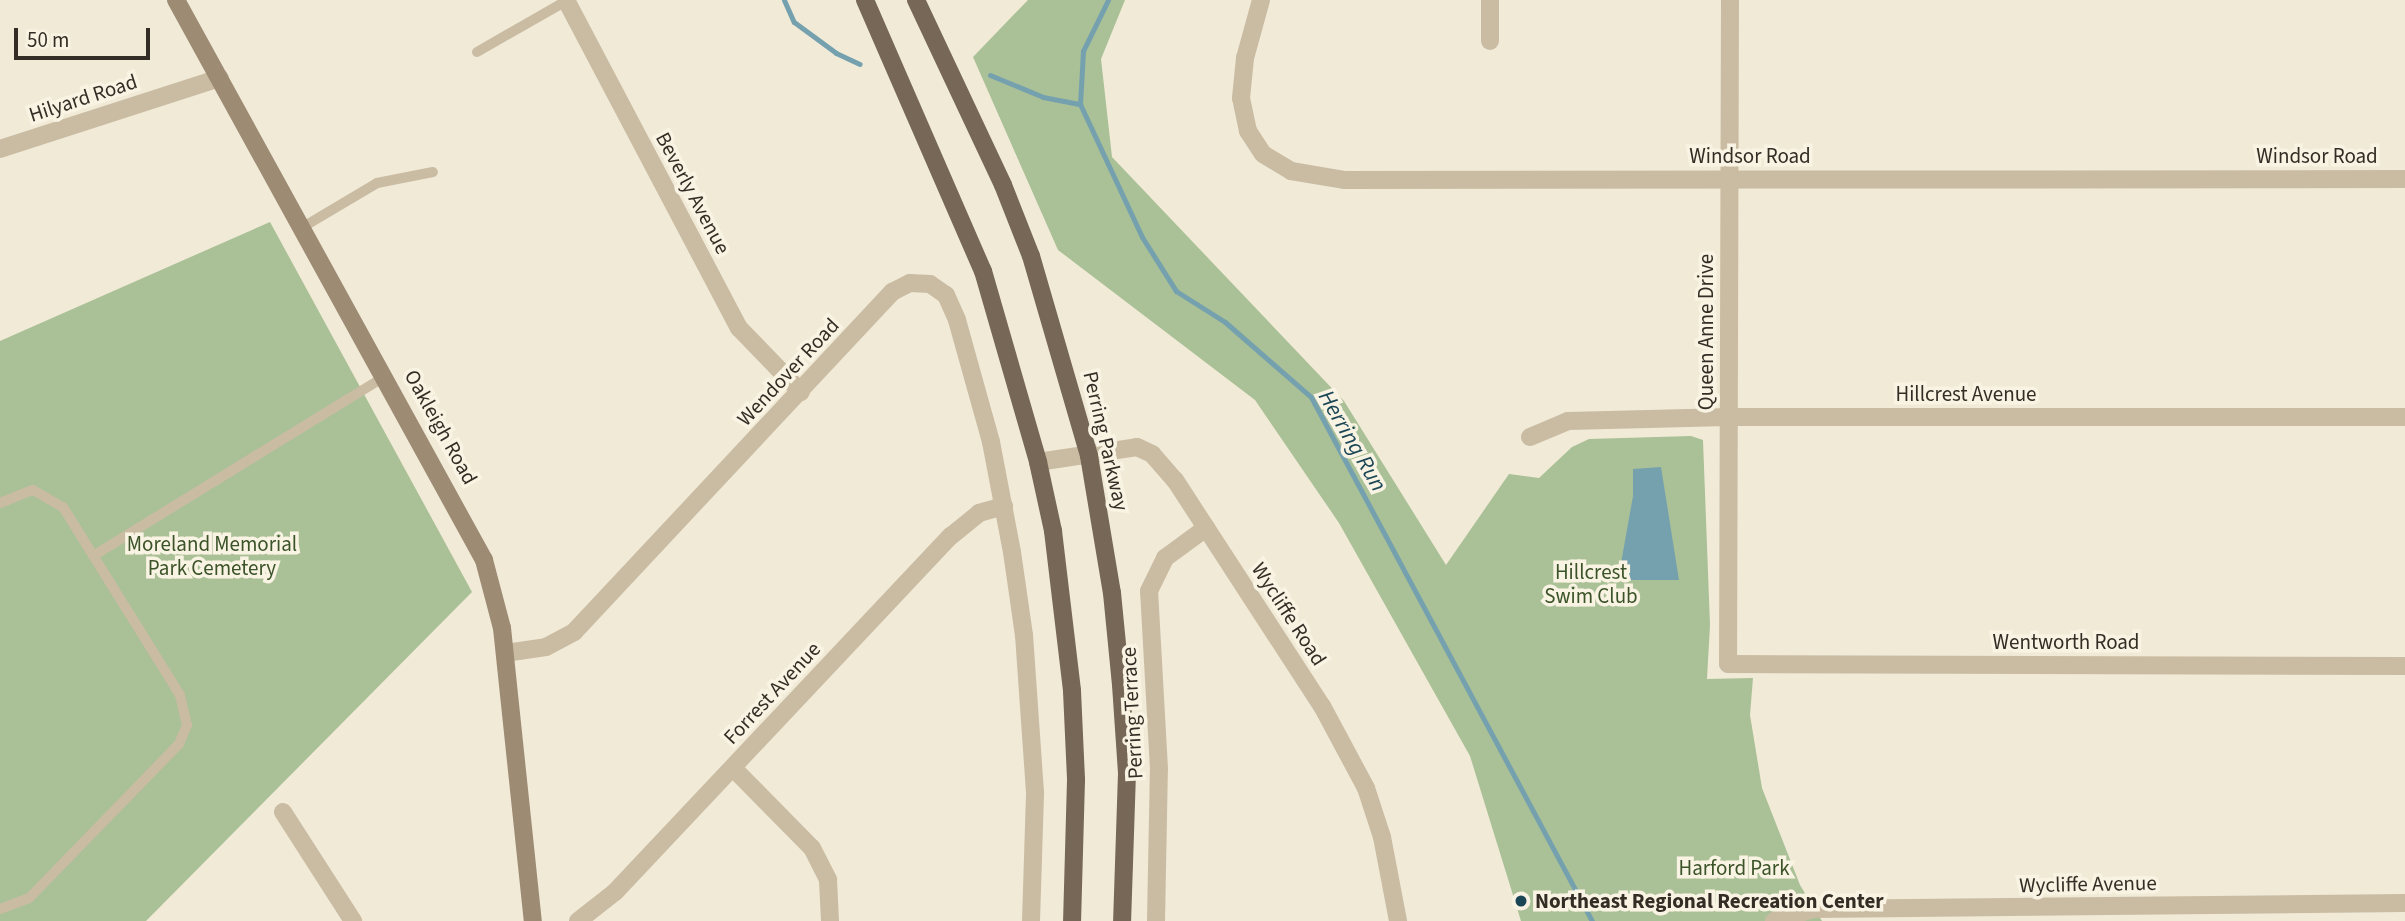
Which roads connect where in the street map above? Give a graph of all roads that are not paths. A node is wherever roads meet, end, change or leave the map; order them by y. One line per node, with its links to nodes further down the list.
1 (176, 0): 12 (street, Oakleigh Road)
2 (566, 0): 11 (lane); 19 (street, Beverly Avenue)
3 (866, 0): 24 (main road)
4 (916, 0): 10 (main road, Perring Parkway)
5 (922, 0): 10 (main road)
6 (1261, 0): 15 (street, Windsor Road)
7 (1490, 0): 9 (street)
8 (1730, 0): 15 (street, Queen Anne Drive)
9 (1490, 41)
10 (940, 46): 23 (main road, Perring Parkway)
11 (477, 52)
12 (219, 78): 13 (street, Hilyard Road); 17 (street, Oakleigh Road)
13 (0, 149)
14 (433, 172): 17 (lane)
15 (1730, 179): 16 (street, Windsor Road); 20 (street, Queen Anne Drive)
16 (2405, 179)
17 (303, 228): 18 (street, Oakleigh Road)
18 (386, 376): 28 (lane); 29 (street, Oakleigh Road)
19 (802, 392): 26 (street, Wendover Road); 29 (street, Wendover Road)
20 (1728, 417): 21 (street, Hillcrest Avenue); 22 (street, Hillcrest Avenue); 30 (street, Queen Anne Drive)
21 (2405, 417)
22 (1530, 437)
23 (1089, 456): 24 (street, Wycliffe Road); 27 (street, Wycliffe Road); 42 (main road, Perring Parkway)
24 (1038, 462): 41 (main road)
25 (0, 503): 28 (lane)
26 (1004, 506): 32 (street, Forrest Avenue); 40 (street)
27 (1206, 528): 43 (street, Perring Terrace); 44 (street, Wycliffe Road)
28 (93, 556): 35 (lane)
29 (505, 653): 37 (street, Oakleigh Road)
30 (1728, 664): 31 (street, Wentworth Road)
31 (2405, 666)
32 (733, 768): 38 (street, Forrest Avenue); 39 (street)
33 (283, 812): 36 (street)
34 (2405, 904): 45 (street, Wycliffe Avenue)
35 (0, 909)
36 (353, 921)
37 (533, 921)
38 (578, 921)
39 (830, 921)
40 (1031, 921)
41 (1072, 921)
42 (1122, 921)
43 (1156, 921)
44 (1398, 921)
45 (1774, 921)

